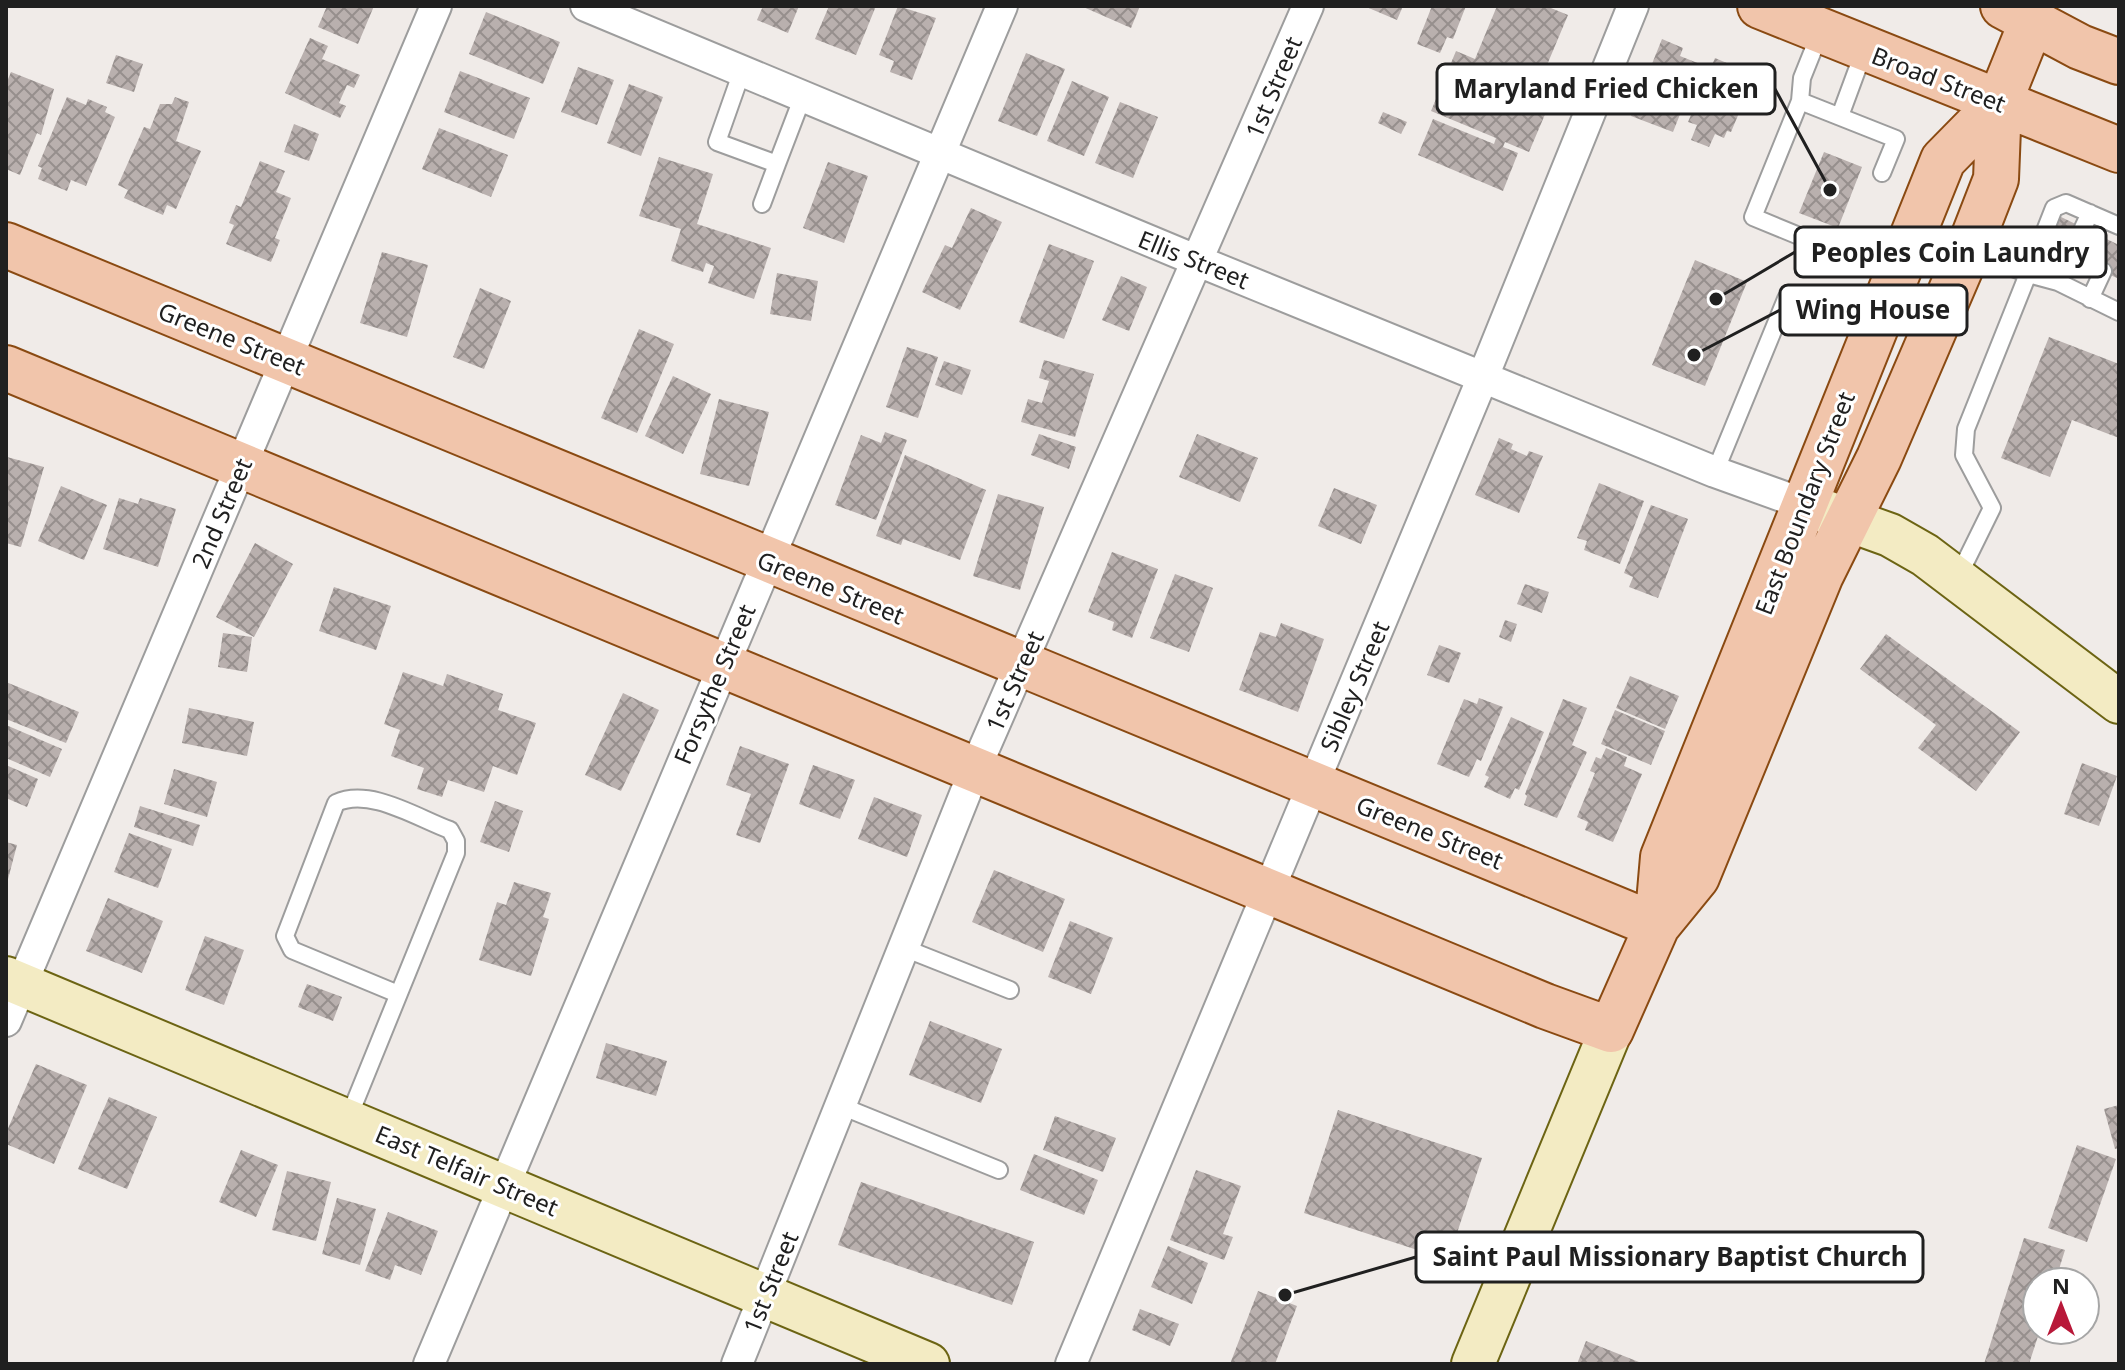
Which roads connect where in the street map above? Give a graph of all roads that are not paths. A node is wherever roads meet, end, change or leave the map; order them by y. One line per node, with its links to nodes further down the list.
1 (436, 6): 33 (street, 2nd Street)
2 (586, 6): 11 (street, Ellis Street)
3 (1002, 6): 17 (street, Forsythe Street)
4 (1308, 6): 25 (street, 1st Street)
5 (1633, 6): 35 (street, Sibley Street)
6 (1760, 6): 8 (main road, Broad Street)
7 (2024, 11): 10 (main road); 14 (main road, East Boundary Street)
8 (1813, 21): 9 (main road, Broad Street); 13 (lane)
9 (1865, 50): 14 (main road, Broad Street); 15 (lane)
10 (2119, 62)
11 (742, 71): 12 (street, Ellis Street); 18 (lane)
12 (803, 96): 17 (street, Ellis Street); 18 (lane)
13 (1800, 101): 15 (lane); 28 (lane)
14 (1999, 103): 16 (main road, Broad Street); 23 (main road, East Boundary Street); 28 (main road, East Boundary Street)
15 (1840, 116): 19 (lane)
16 (2119, 150)
17 (940, 153): 25 (street, Ellis Street); 40 (street, Forsythe Street)
18 (777, 164): 20 (lane)
19 (1882, 173)
20 (762, 204)
21 (2118, 234): 27 (lane)
22 (6, 245): 33 (main road, Greene Street)
23 (1968, 251): 27 (lane); 39 (main road, East Boundary Street)
24 (2071, 256): 29 (lane)
25 (1198, 261): 35 (street, Ellis Street); 43 (street, 1st Street)
26 (2103, 271): 31 (lane)
27 (2028, 274): 29 (lane); 41 (lane)
28 (1896, 275): 38 (main road, East Boundary Street)
29 (2058, 282): 31 (lane)
30 (1786, 299): 37 (lane)
31 (2090, 299): 32 (lane)
32 (2119, 312)
33 (286, 360): 36 (street, 2nd Street); 40 (main road, Greene Street)
34 (6, 368): 36 (main road)
35 (1483, 377): 37 (street, Ellis Street); 46 (street, Sibley Street)
36 (242, 465): 42 (main road); 51 (street, 2nd Street)
37 (1715, 472): 38 (street, Ellis Street)
38 (1804, 504): 39 (street); 48 (main road, East Boundary Street)
39 (1848, 520): 41 (street); 48 (main road, East Boundary Street)
40 (765, 561): 42 (street, Forsythe Street); 43 (main road, Greene Street)
41 (1957, 579): 44 (street)
42 (722, 664): 45 (main road); 57 (street, Forsythe Street)
43 (1022, 664): 45 (street, 1st Street); 46 (main road, Greene Street)
44 (2119, 702)
45 (975, 769): 47 (main road); 49 (street, 1st Street)
46 (1313, 784): 47 (street, Sibley Street); 48 (main road, Greene Street)
47 (1269, 889): 53 (main road); 62 (street, Sibley Street)
48 (1657, 926): 53 (main road, East Boundary Street)
49 (904, 948): 50 (lane); 54 (street, 1st Street)
50 (1010, 990)
51 (11, 994): 55 (street, East Telfair Street)
52 (398, 994): 52 (lane); 55 (lane)
53 (1611, 1030): 63 (street, East Boundary Street)
54 (841, 1106): 56 (lane); 58 (street, 1st Street)
55 (348, 1120): 57 (street, East Telfair Street)
56 (999, 1170)
57 (505, 1186): 58 (street, East Telfair Street); 59 (street, Forsythe Street)
58 (765, 1296): 60 (street, 1st Street); 61 (street, East Telfair Street)
59 (429, 1364)
60 (737, 1364)
61 (928, 1364)
62 (1071, 1364)
63 (1473, 1364)

